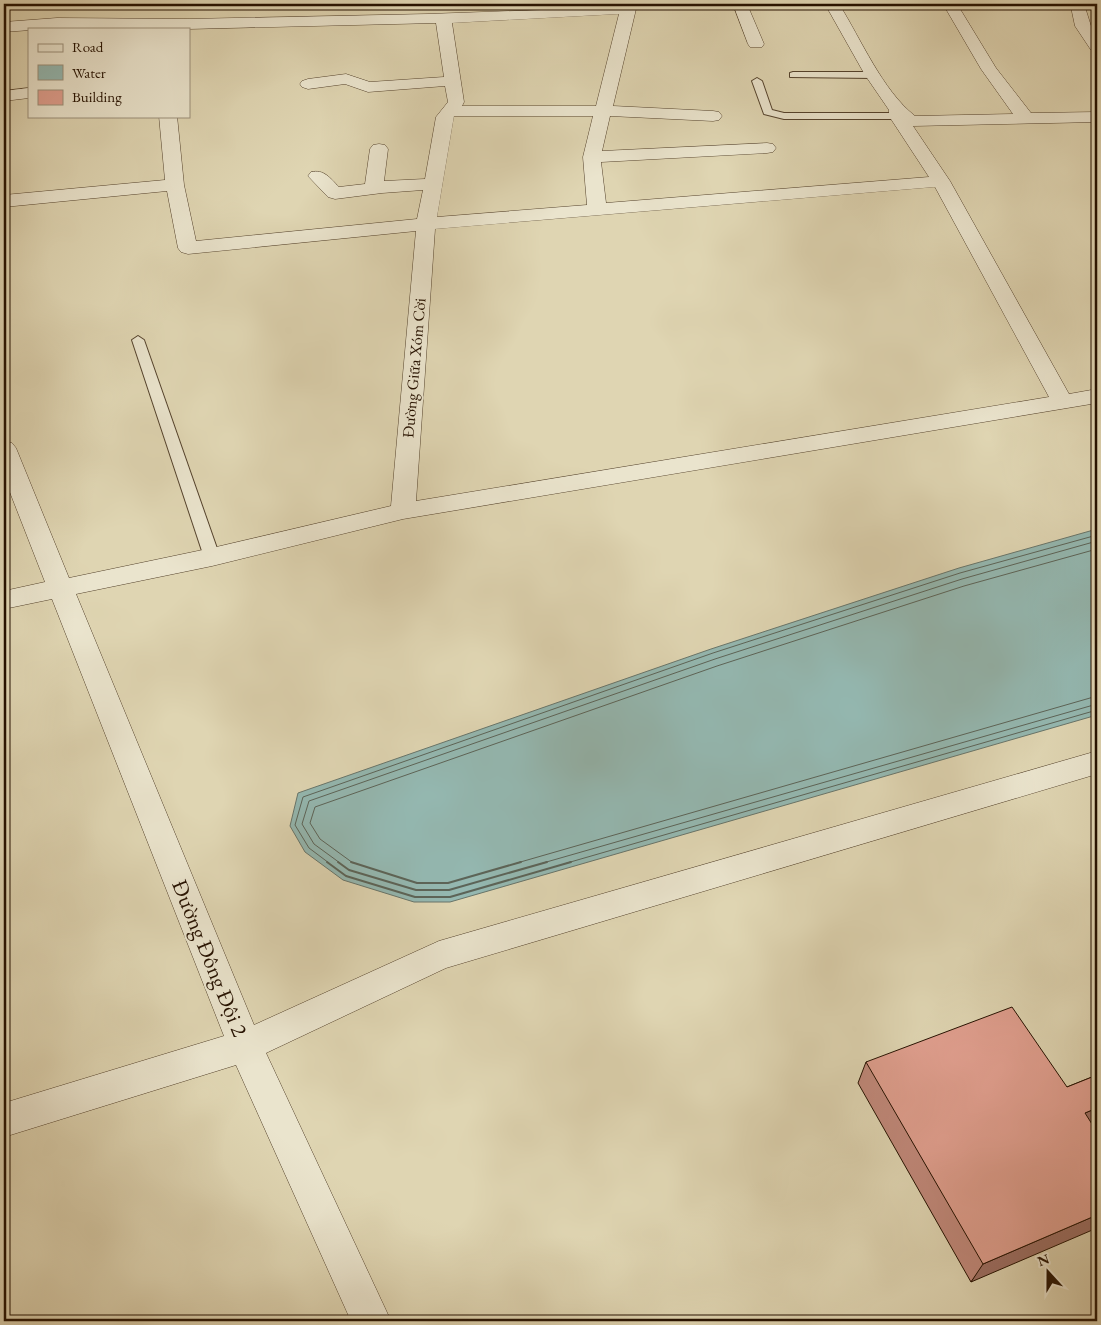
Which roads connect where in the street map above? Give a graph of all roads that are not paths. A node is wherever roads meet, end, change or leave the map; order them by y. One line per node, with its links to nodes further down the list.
1 (400, 4): 12 (street)
2 (740, 4): 15 (street)
3 (832, 4): 18 (street)
4 (950, 4): 30 (street)
5 (1062, 4): 7 (street)
6 (630, 6): 8 (street); 25 (street)
7 (1079, 7): 10 (street); 16 (street)
8 (539, 9): 11 (street)
9 (178, 10): 13 (street)
10 (1097, 10)
11 (443, 17): 12 (street); 19 (street, Đường Giữa Xóm Cời)
12 (399, 19): 13 (street)
13 (187, 26): 14 (street)
14 (4, 27)
15 (756, 44)
16 (1097, 48)
17 (794, 75): 18 (lane)
18 (873, 75): 26 (street)
19 (452, 81): 21 (street); 24 (street, Đường Giữa Xóm Cời)
20 (757, 81): 26 (lane)
21 (308, 84)
22 (28, 93): 23 (street)
23 (4, 96)
24 (450, 111): 25 (street); 36 (street, Đường Giữa Xóm Cời)
25 (604, 111): 27 (street); 33 (street)
26 (897, 113): 30 (street); 35 (street)
27 (713, 116)
28 (168, 118): 37 (street)
29 (1097, 118): 30 (street)
30 (1026, 119)
31 (767, 148): 33 (street)
32 (379, 149): 38 (street)
33 (592, 157): 40 (street)
34 (318, 176): 38 (street)
35 (941, 181): 40 (street); 44 (street)
36 (433, 184): 38 (street); 41 (street, Đường Giữa Xóm Cời)
37 (175, 185): 39 (street); 41 (street)
38 (382, 187)
39 (4, 201)
40 (597, 209): 41 (street)
41 (426, 224): 46 (street, Đường Giữa Xóm Cời)
42 (138, 340): 47 (lane)
43 (1097, 396): 44 (street)
44 (1062, 401): 46 (street)
45 (4, 448): 48 (street, Đường Đông Đội 2)
46 (403, 511): 47 (street)
47 (212, 557): 48 (street)
48 (62, 589): 49 (street); 51 (street, Đường Đông Đội 2)
49 (4, 600)
50 (1097, 763): 51 (street)
51 (244, 1046): 52 (street); 53 (street, Đường Đông Đội 2)
52 (4, 1120)
53 (371, 1321)

